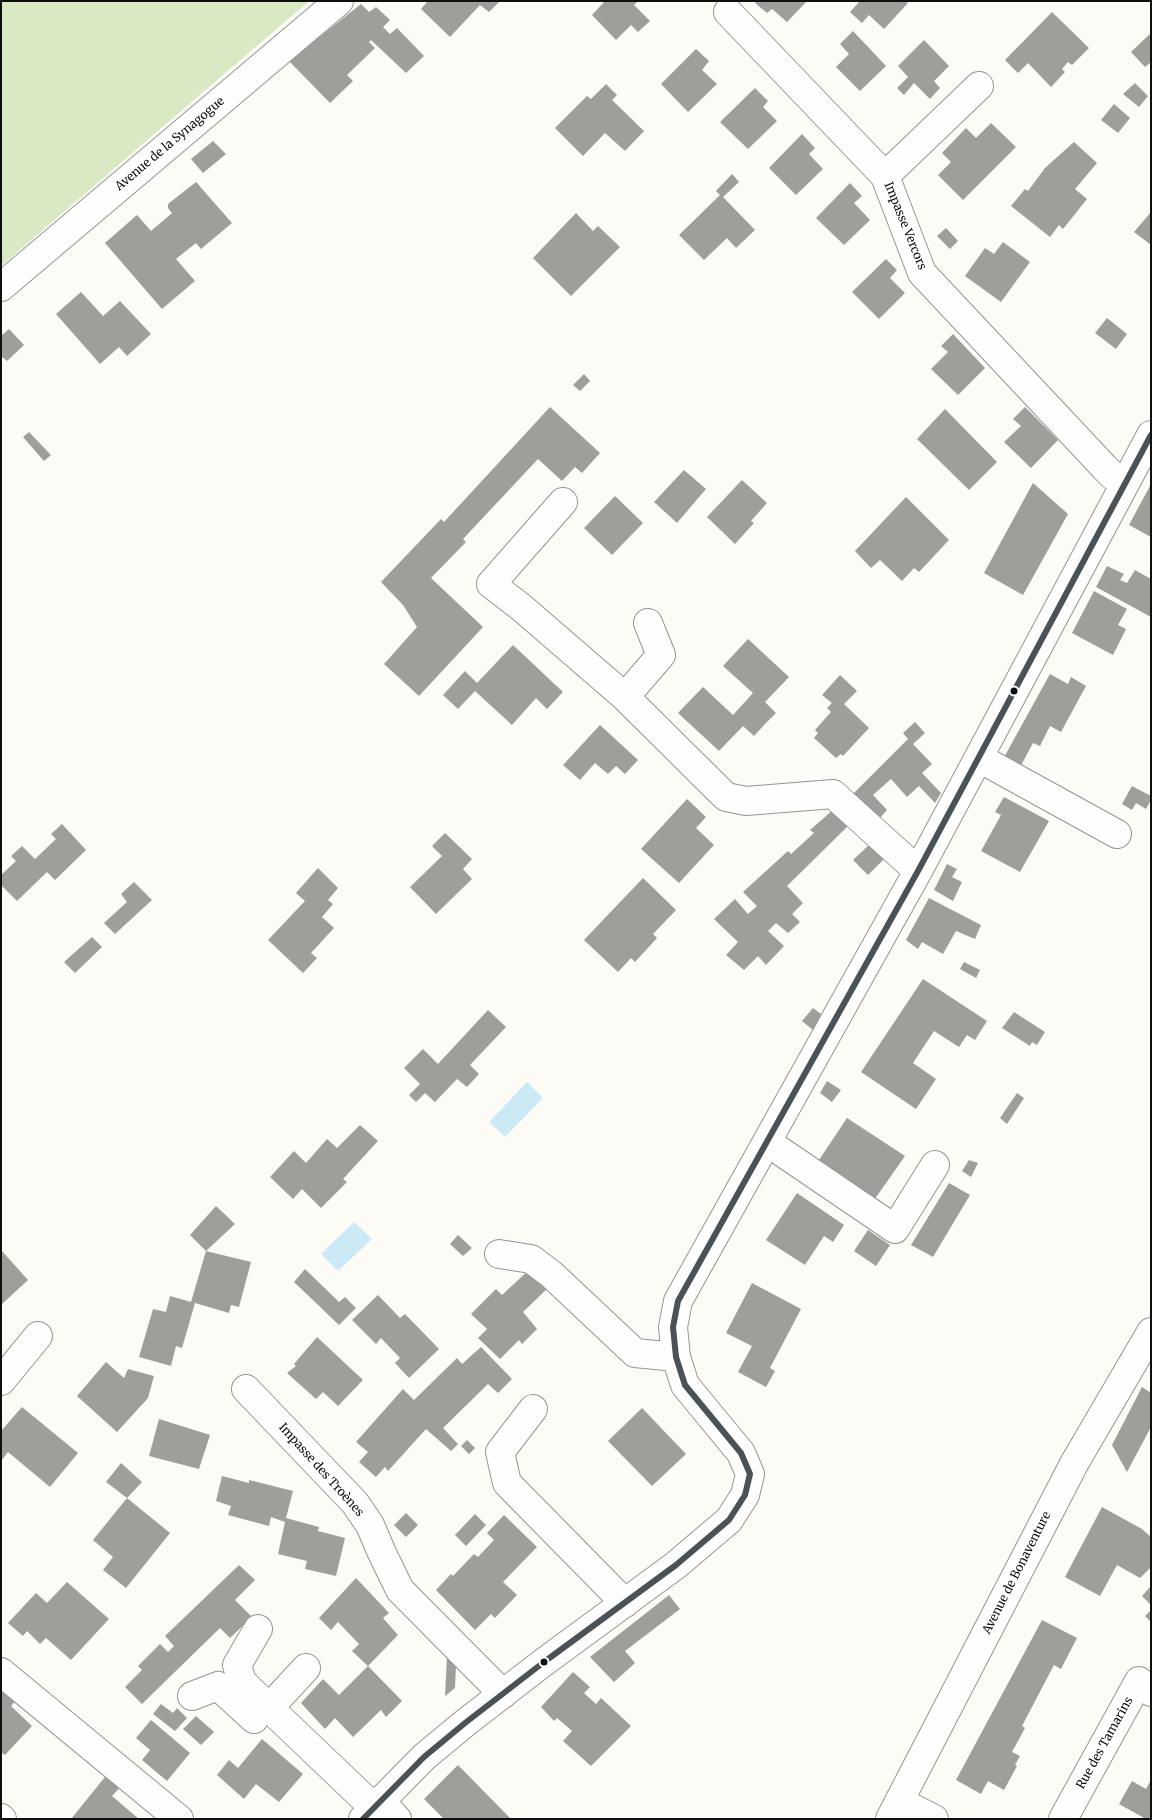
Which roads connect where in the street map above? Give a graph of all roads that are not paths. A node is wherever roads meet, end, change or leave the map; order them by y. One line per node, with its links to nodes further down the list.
1 (339, 1): 5 (street, Avenue de la Synagogue)
2 (728, 12): 4 (street, Impasse Vercors)
3 (979, 86): 4 (street)
4 (885, 176): 7 (street, Impasse Vercors)
5 (1, 287)
6 (1151, 435): 7 (street)
7 (1125, 482): 11 (street)
8 (563, 502): 10 (street)
9 (648, 623): 10 (street)
10 (624, 697): 13 (street)
11 (979, 758): 12 (street); 13 (street)
12 (1117, 834)
13 (918, 870): 14 (street)
14 (767, 1142): 15 (street); 19 (street)
15 (935, 1164)
16 (499, 1254): 19 (street)
17 (1151, 1332): 31 (street, Avenue de Bonaventure)
18 (38, 1336): 20 (street)
19 (676, 1357): 23 (street)
20 (1, 1381)
21 (246, 1389): 28 (street, Impasse des Troènes)
22 (533, 1409): 23 (street)
23 (625, 1602): 28 (street)
24 (258, 1630): 30 (street)
25 (306, 1668): 30 (street)
26 (1, 1672): 33 (street)
27 (1151, 1692): 35 (street, Rue des Tamarins)
28 (503, 1694): 32 (street)
29 (192, 1696): 32 (street)
30 (269, 1708): 32 (street)
31 (895, 1810): 34 (street)
32 (375, 1813)
33 (179, 1819)
34 (934, 1819)
35 (1063, 1819)

